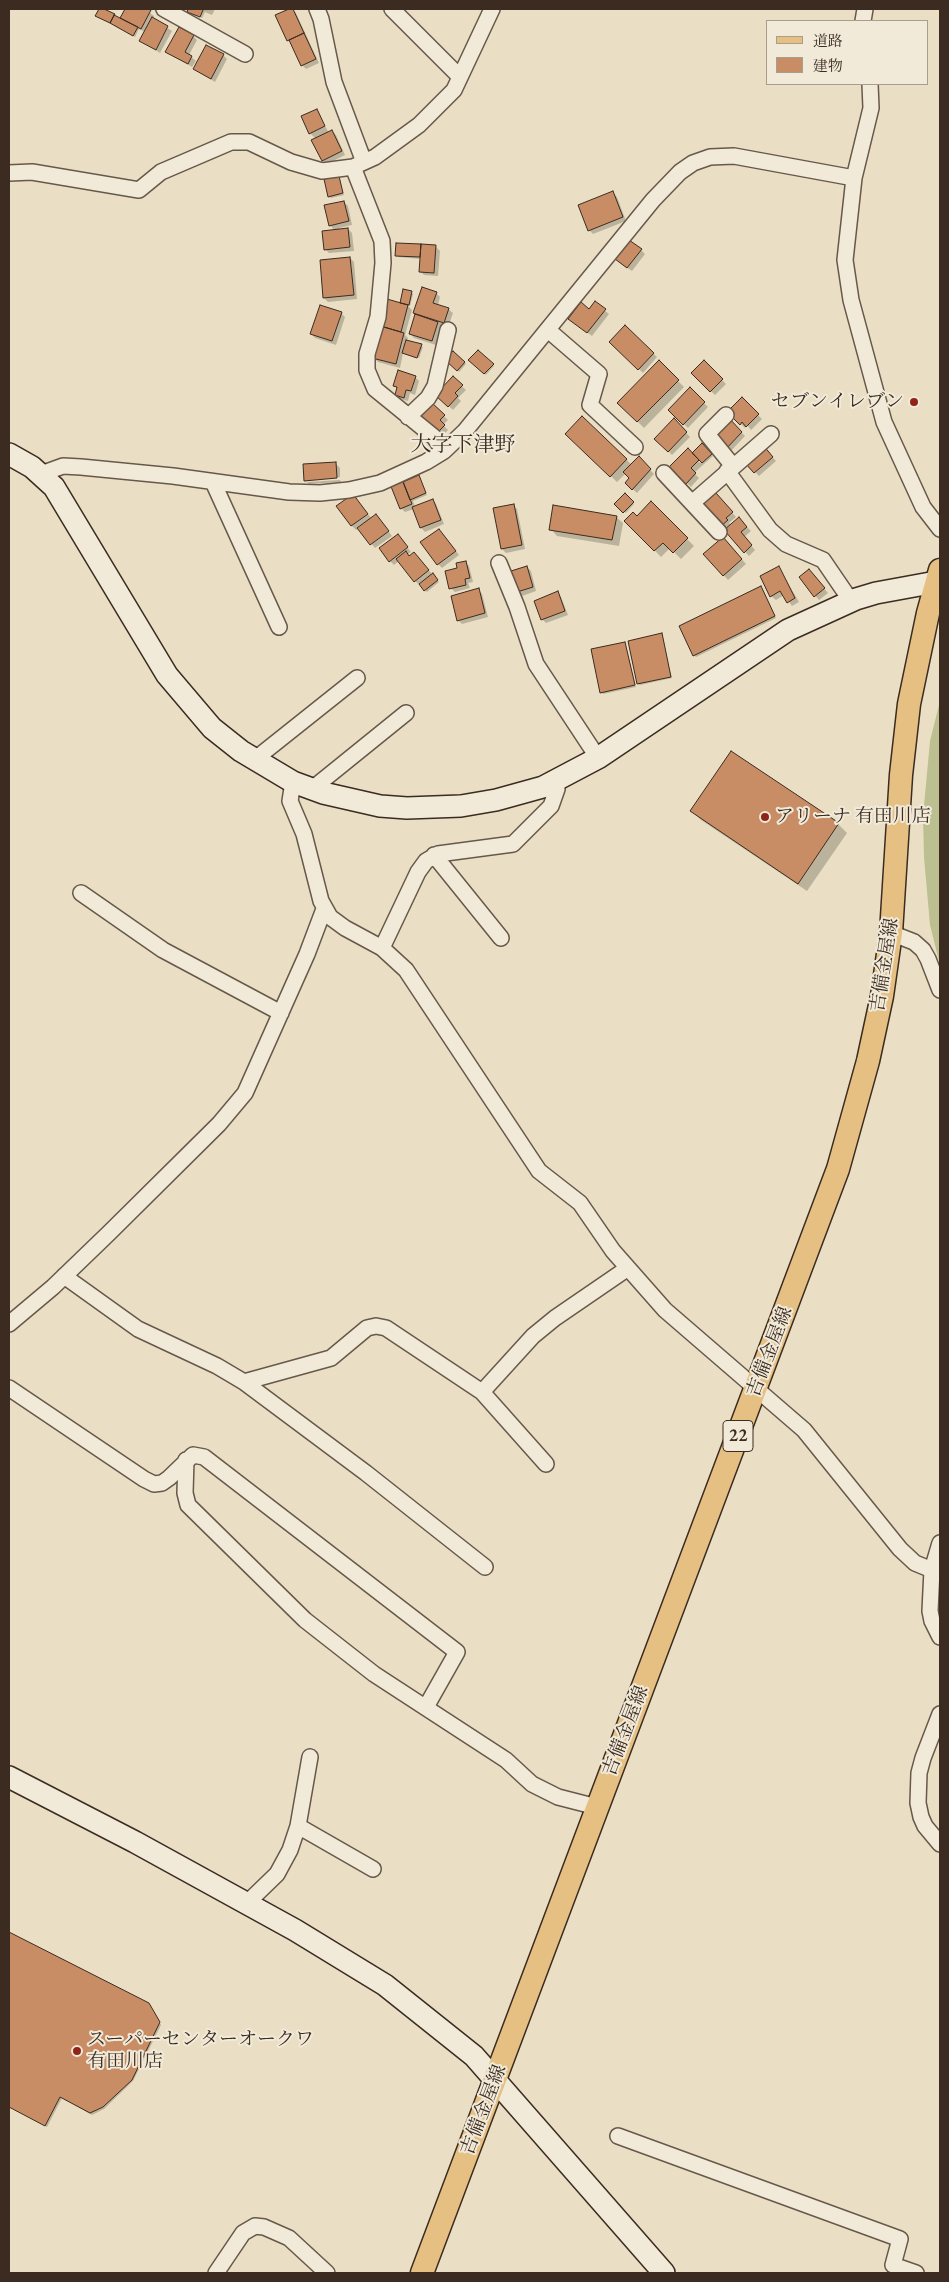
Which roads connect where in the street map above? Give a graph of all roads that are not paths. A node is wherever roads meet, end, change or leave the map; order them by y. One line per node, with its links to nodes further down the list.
1 (164, 9): 5 (street)
2 (317, 9): 9 (street)
3 (392, 9): 7 (street)
4 (492, 9): 7 (street)
5 (183, 13): 6 (street)
6 (245, 54)
7 (460, 77): 9 (street)
8 (870, 85): 11 (street)
9 (358, 165): 10 (street); 15 (street)
10 (9, 173)
11 (854, 178): 13 (street); 25 (street)
12 (448, 330): 15 (street)
13 (548, 330): 17 (street); 18 (street)
14 (726, 415): 20 (street)
15 (408, 417): 18 (street)
16 (770, 434): 20 (street)
17 (635, 447)
18 (444, 451): 23 (street)
19 (9, 454): 22 (street)
20 (730, 469): 24 (street); 29 (street)
21 (664, 473): 24 (street)
22 (41, 474): 23 (street); 34 (street)
23 (213, 482): 30 (street)
24 (692, 503): 26 (street)
25 (940, 529)
26 (719, 532)
27 (499, 563): 33 (street)
28 (938, 578): 29 (street); 40 (main road, 吉備金屋線 / 22)
29 (851, 601): 33 (street)
30 (279, 627)
31 (357, 678): 34 (street)
32 (406, 713): 36 (street)
33 (598, 758): 35 (street)
34 (254, 760): 36 (street)
35 (554, 782): 36 (street); 37 (street)
36 (302, 785): 39 (street)
37 (434, 856): 41 (street); 42 (street)
38 (81, 893): 44 (street)
39 (324, 909): 42 (street); 44 (street)
40 (891, 934): 43 (street); 50 (main road, 吉備金屋線 / 22)
41 (500, 938)
42 (382, 948): 45 (street)
43 (940, 990)
44 (281, 1014): 46 (street)
45 (628, 1268): 50 (street); 51 (street)
46 (64, 1276): 47 (street); 48 (street)
47 (9, 1324)
48 (244, 1382): 51 (street); 55 (street)
49 (9, 1388): 52 (street)
50 (756, 1389): 56 (street); 62 (main road, 吉備金屋線 / 22)
51 (482, 1392): 53 (street)
52 (186, 1460): 58 (street); 58 (street)
53 (546, 1464)
54 (940, 1543): 56 (street)
55 (485, 1566)
56 (932, 1570): 57 (street)
57 (940, 1637)
58 (426, 1708): 62 (street)
59 (940, 1714): 64 (street)
60 (310, 1757): 63 (street)
61 (9, 1777): 66 (street)
62 (597, 1807): 67 (main road, 吉備金屋線 / 22)
63 (298, 1826): 65 (street); 66 (street)
64 (940, 1844)
65 (373, 1870)
66 (247, 1903): 67 (street)
67 (495, 2080): 71 (main road, 吉備金屋線 / 22); 72 (street)
68 (618, 2136): 73 (street)
69 (216, 2273): 70 (street)
70 (327, 2273)
71 (422, 2273)
72 (664, 2273)
73 (916, 2273)

